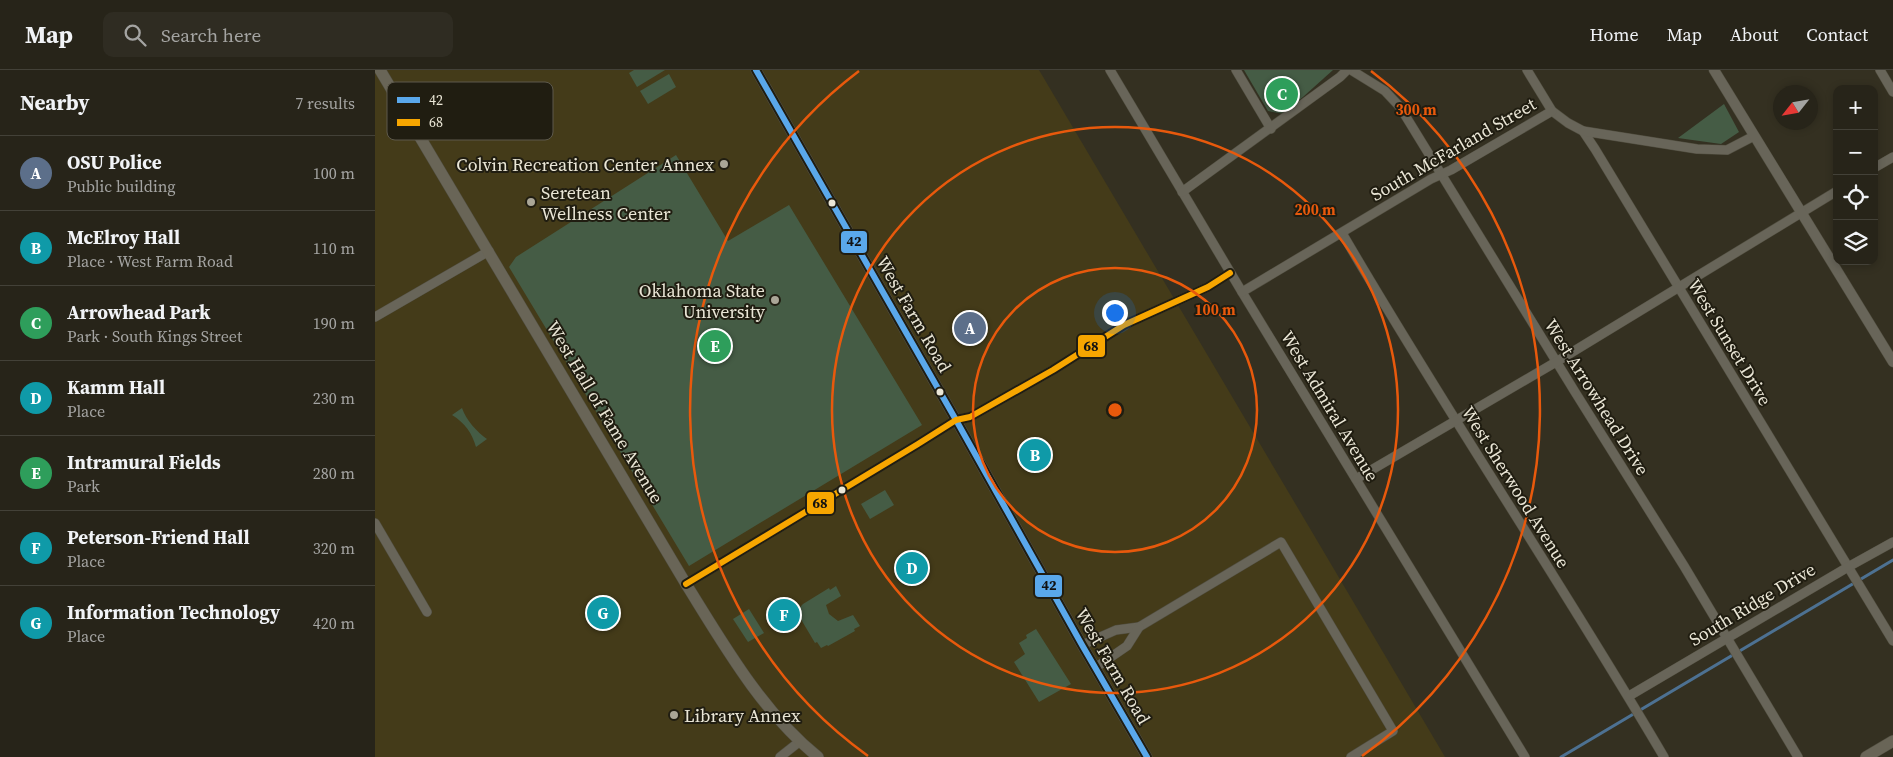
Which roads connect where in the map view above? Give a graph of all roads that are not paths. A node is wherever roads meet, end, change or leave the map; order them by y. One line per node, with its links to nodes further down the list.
1 (380, 70): 10 (main road, West Hall of Fame Avenue)
2 (756, 70): 31 (street, West Farm Road)
3 (1111, 70): 20 (street, West Admiral Avenue)
4 (1236, 70): 13 (street)
5 (1347, 70): 13 (street)
6 (1351, 70): 19 (street, West Arrowhead Drive)
7 (1527, 70): 12 (street, West Sunset Drive)
8 (1714, 70): 15 (street)
9 (1880, 70): 11 (street)
10 (387, 82)
11 (1893, 92)
12 (1552, 110): 14 (street, West Sunset Drive); 19 (street, South McFarland Street)
13 (1271, 129): 20 (street)
14 (1583, 131): 15 (street); 26 (street, West Sunset Drive)
15 (1754, 136): 22 (street)
16 (422, 140): 24 (main road, West Hall of Fame Avenue)
17 (1893, 157): 18 (street)
18 (1878, 166)
19 (1442, 174): 23 (street, South McFarland Street); 29 (street, West Arrowhead Drive)
20 (1182, 192): 25 (street, West Admiral Avenue)
21 (1833, 193): 22 (street)
22 (1801, 213): 26 (street); 30 (street)
23 (1342, 233): 27 (street, South McFarland Street); 32 (street, West Sherwood Avenue)
24 (489, 251): 28 (street); 37 (main road, West Hall of Fame Avenue)
25 (1230, 273): 27 (street, West Admiral Avenue); 31 (street)
26 (1678, 288): 29 (street); 36 (street, West Sunset Drive)
27 (1242, 292): 33 (street, West Admiral Avenue)
28 (375, 317)
29 (1556, 362): 32 (street); 40 (street, West Arrowhead Drive)
30 (1893, 362)
31 (956, 420): 37 (street); 42 (street, West Farm Road)
32 (1456, 420): 33 (street); 44 (street, West Sherwood Avenue)
33 (1356, 479): 51 (street, West Admiral Avenue)
34 (375, 524): 38 (street)
35 (1893, 542): 36 (street, South Ridge Drive)
36 (1848, 567): 40 (street, South Ridge Drive); 41 (street, West Sunset Drive)
37 (686, 584): 46 (main road, West Hall of Fame Avenue)
38 (427, 612)
39 (1139, 627): 42 (street); 43 (street); 50 (street)
40 (1727, 638): 44 (street, South Ridge Drive); 53 (street, West Arrowhead Drive)
41 (1893, 641)
42 (1082, 646): 43 (street, West Farm Road)
43 (1095, 668): 49 (street, West Farm Road)
44 (1629, 696): 52 (street, West Sherwood Avenue)
45 (1893, 741): 54 (main road)
46 (799, 742): 47 (street); 48 (main road, West Hall of Fame Avenue)
47 (780, 757)
48 (818, 757)
49 (1147, 757)
50 (1351, 757)
51 (1525, 757)
52 (1664, 757)
53 (1798, 757)
54 (1866, 757)

